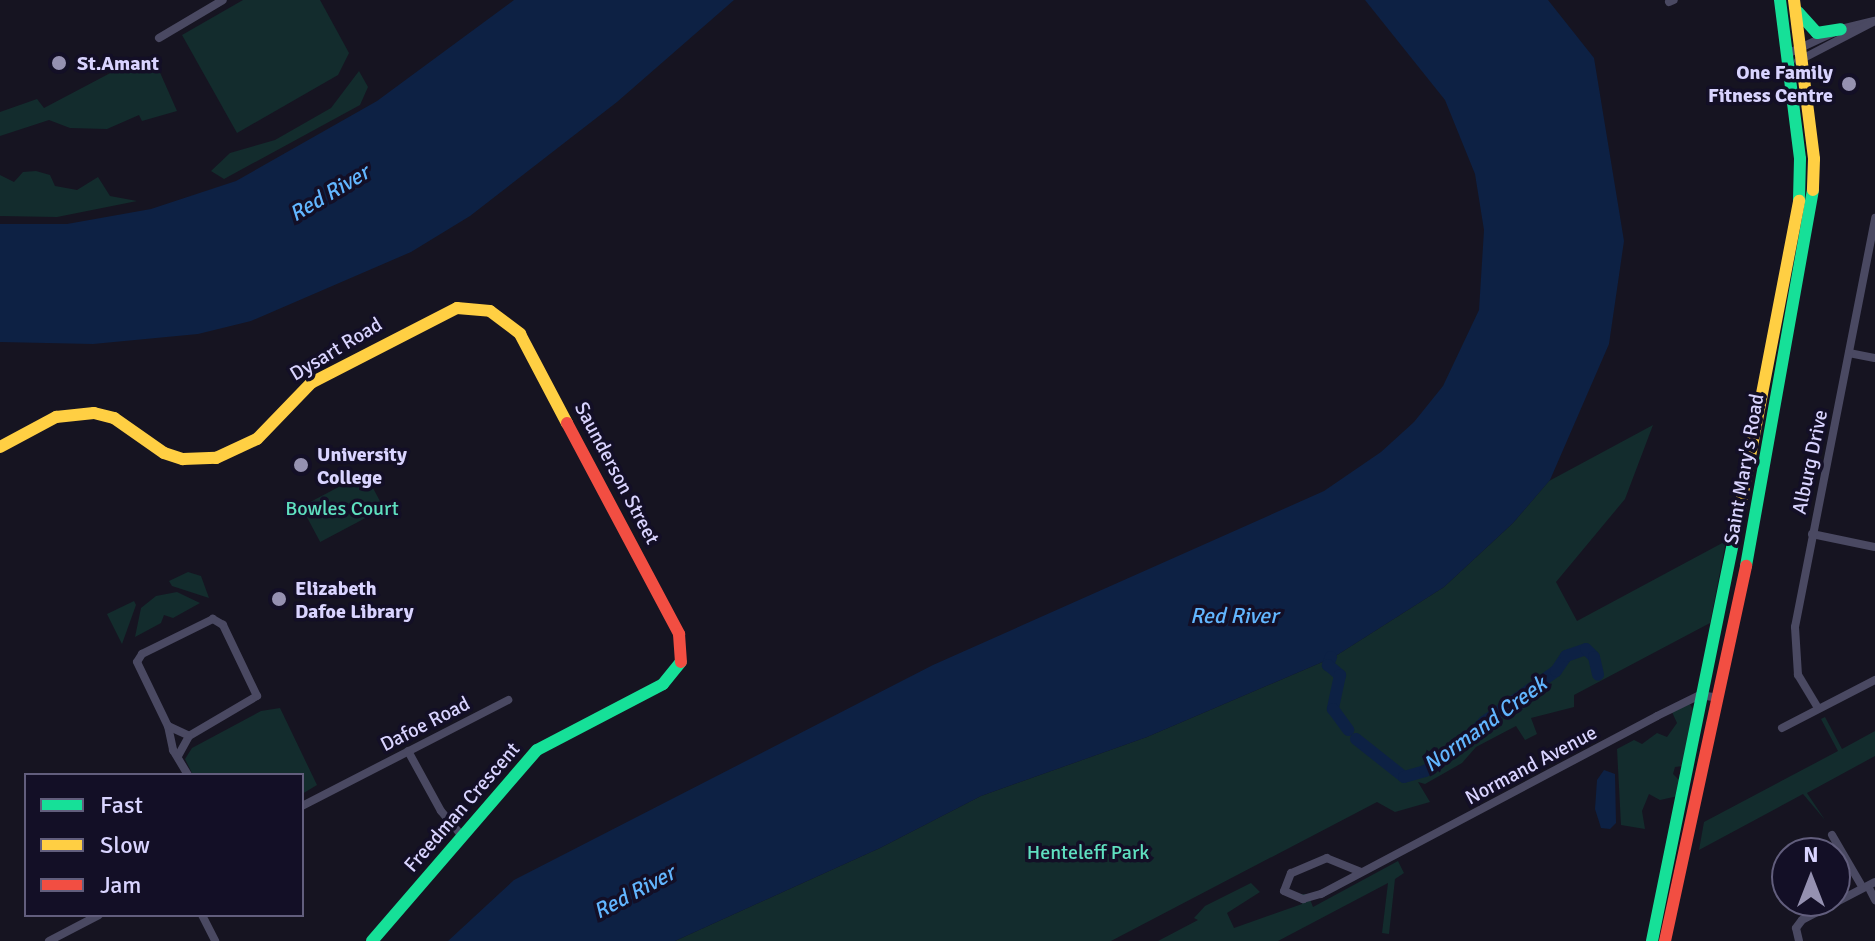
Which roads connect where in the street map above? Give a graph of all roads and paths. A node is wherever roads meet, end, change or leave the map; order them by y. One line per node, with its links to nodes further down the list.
1 (223, 0): 6 (street)
2 (1780, 0): 8 (main road, Saint Mary's Road)
3 (1794, 1): 5 (main road); 7 (main road, Saint Mary's Road)
4 (1875, 21): 5 (street); 7 (street)
5 (1841, 29): 7 (street)
6 (159, 38)
7 (1800, 53): 8 (street); 11 (main road, Saint Mary's Road)
8 (1788, 60): 10 (main road, Saint Mary's Road)
9 (1875, 218): 13 (street, Alburg Drive)
10 (1782, 298): 11 (main road); 20 (main road, Saint Mary's Road)
11 (1795, 301): 20 (main road, Saint Mary's Road)
12 (490, 311): 15 (main road, Dysart Road); 18 (main road, Saunderson Street)
13 (1849, 353): 14 (street); 16 (street, Alburg Drive)
14 (1875, 358)
15 (0, 447)
16 (1812, 534): 17 (street); 22 (street, Alburg Drive)
17 (1875, 547)
18 (679, 669): 31 (main road, Freedman Crescent)
19 (1875, 680): 22 (street)
20 (1711, 697): 32 (street, Normand Avenue); 40 (main road, Saint Mary's Road); 41 (main road, Saint Mary's Road)
21 (508, 700): 26 (street, Dafoe Road)
22 (1818, 708): 24 (street)
23 (168, 726): 25 (street); 25 (street); 27 (street)
24 (1782, 728)
25 (189, 736): 27 (street)
26 (408, 751): 29 (street, Dafoe Road); 31 (street)
27 (178, 756): 28 (street)
28 (187, 773)
29 (304, 807)
30 (1832, 835): 33 (street)
31 (463, 837): 39 (main road, Freedman Crescent)
32 (1361, 872): 32 (street, Normand Avenue)
33 (1869, 885): 34 (street); 42 (street)
34 (1875, 900)
35 (95, 917): 37 (street)
36 (203, 917): 38 (street)
37 (49, 941)
38 (215, 941)
39 (372, 941)
40 (1652, 941)
41 (1665, 941)
42 (1799, 941)

